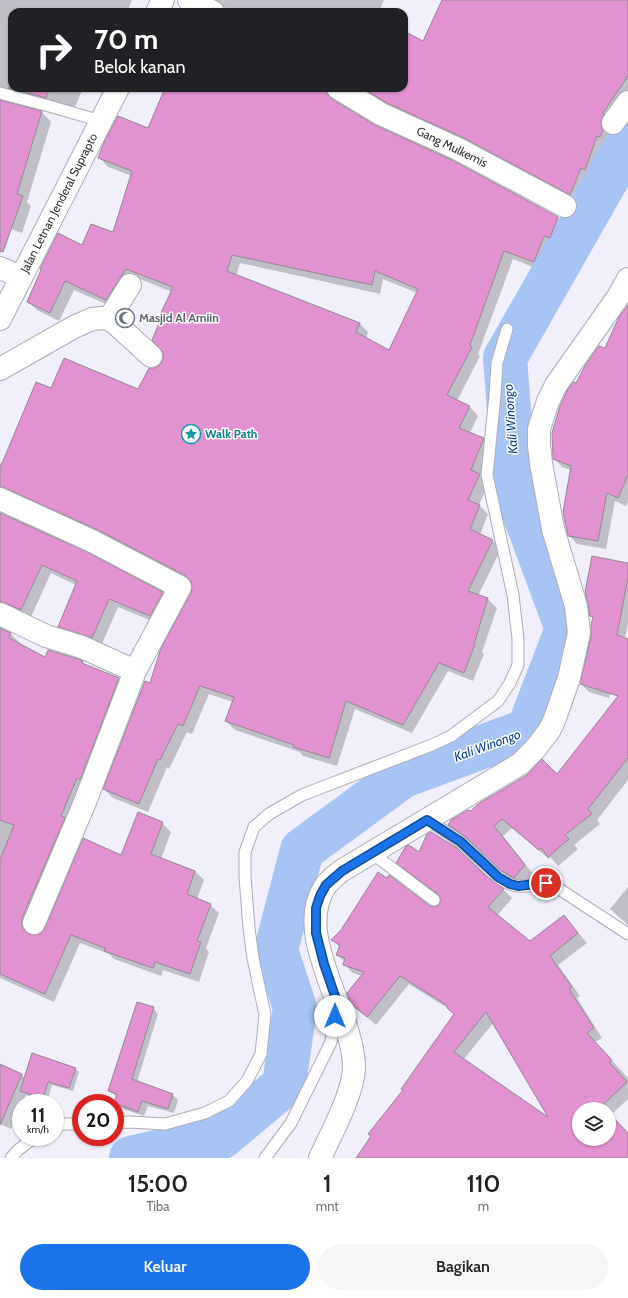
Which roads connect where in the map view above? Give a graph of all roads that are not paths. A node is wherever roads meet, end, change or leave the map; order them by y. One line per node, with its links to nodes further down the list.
1 (189, 0): 2 (street)
2 (205, 8)
3 (116, 92): 7 (street, Jalan Letnan Jenderal Suprapto)
4 (345, 92): 9 (street, Gang Mulkemis)
5 (0, 93): 7 (lane)
6 (628, 102): 8 (street)
7 (101, 121): 11 (street, Jalan Letnan Jenderal Suprapto)
8 (613, 123)
9 (566, 206)
10 (0, 268): 11 (street)
11 (21, 278): 14 (street, Jalan Letnan Jenderal Suprapto)
12 (628, 279): 22 (street)
13 (130, 286): 15 (street)
14 (0, 319)
15 (109, 319): 17 (street); 18 (street)
16 (507, 329): 28 (lane)
17 (151, 356)
18 (0, 369)
19 (0, 499): 21 (street)
20 (0, 614): 21 (street)
21 (135, 672): 25 (street)
22 (427, 820): 23 (street); 26 (lane)
23 (372, 853): 24 (lane); 27 (street)
24 (434, 900)
25 (34, 923)
26 (628, 934)
27 (337, 1002): 31 (lane); 32 (street)
28 (124, 1122)
29 (23, 1146): 30 (lane)
30 (11, 1158)
31 (265, 1158)
32 (320, 1158)

